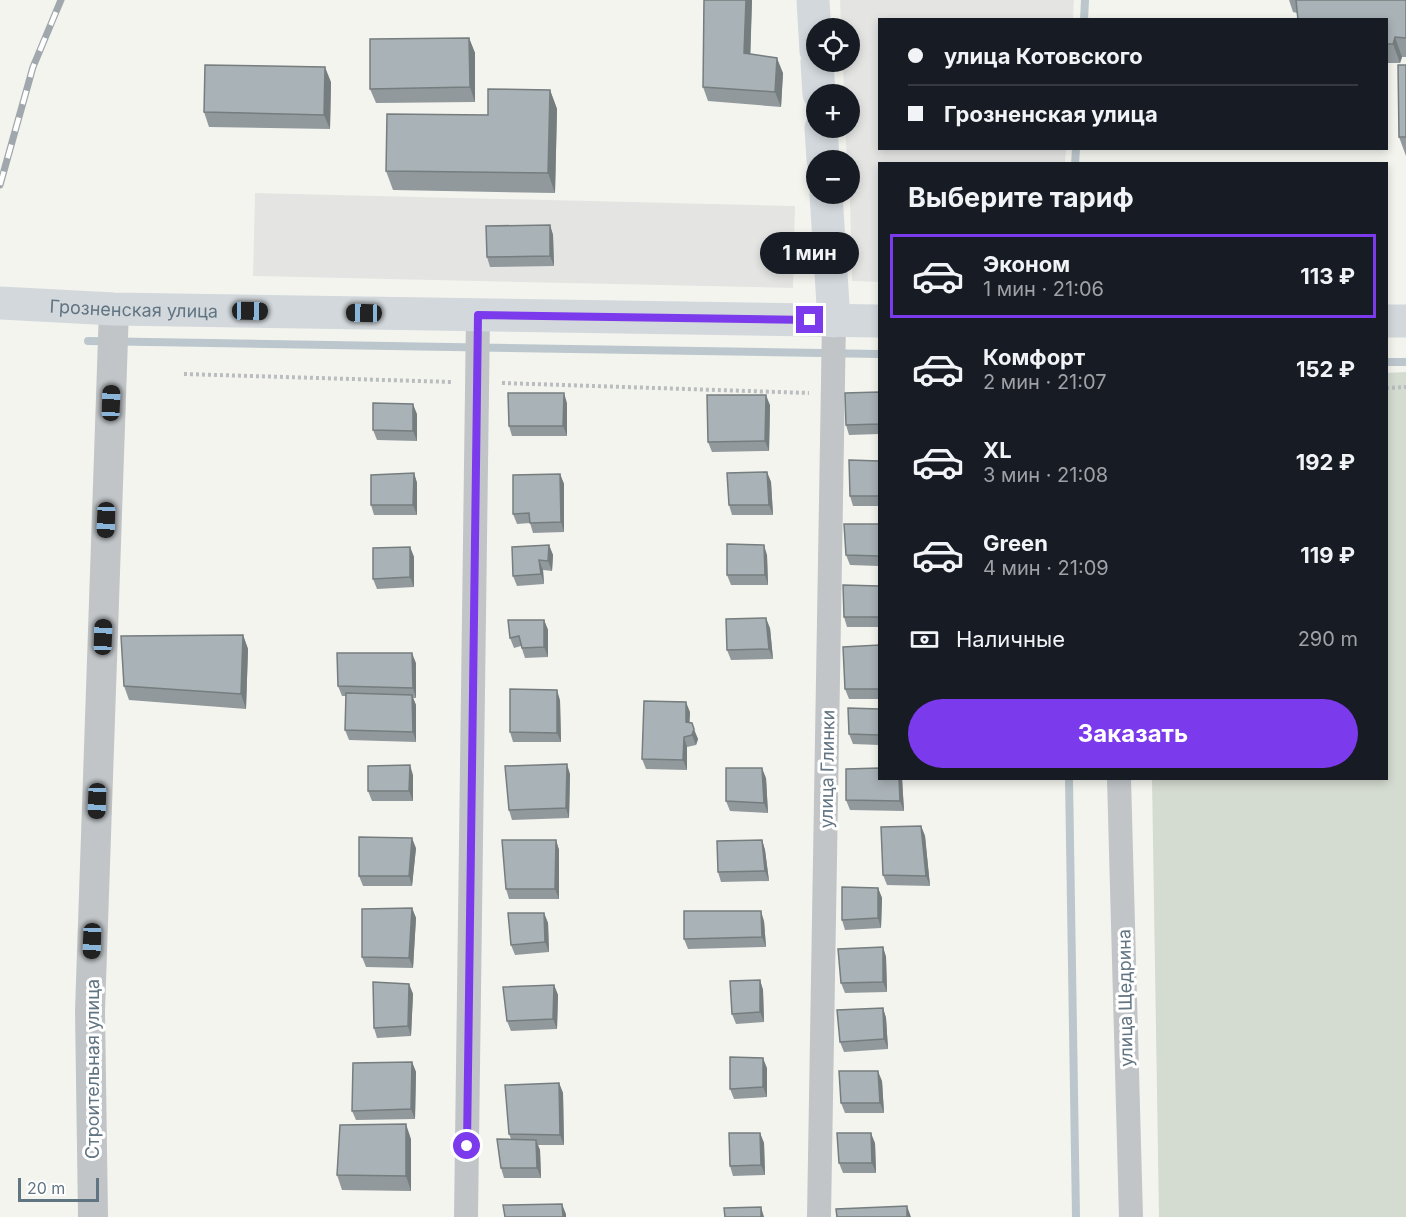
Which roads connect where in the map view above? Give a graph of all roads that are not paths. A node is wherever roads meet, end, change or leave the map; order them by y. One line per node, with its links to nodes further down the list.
1 (813, 0): 2 (main road)
2 (814, 18)
3 (826, 204): 7 (main road)
4 (0, 303): 5 (main road, Грозненская улица)
5 (114, 309): 6 (main road, Грозненская улица); 12 (street, Строительная улица)
6 (478, 315): 7 (main road, Грозненская улица); 13 (street)
7 (834, 321): 8 (main road, Грозненская улица); 14 (street, улица Глинки)
8 (878, 321)
9 (1388, 321): 10 (main road)
10 (1406, 321)
11 (1119, 780): 15 (street, улица Щедрина)
12 (93, 1217)
13 (466, 1217)
14 (819, 1217)
15 (1131, 1217)

